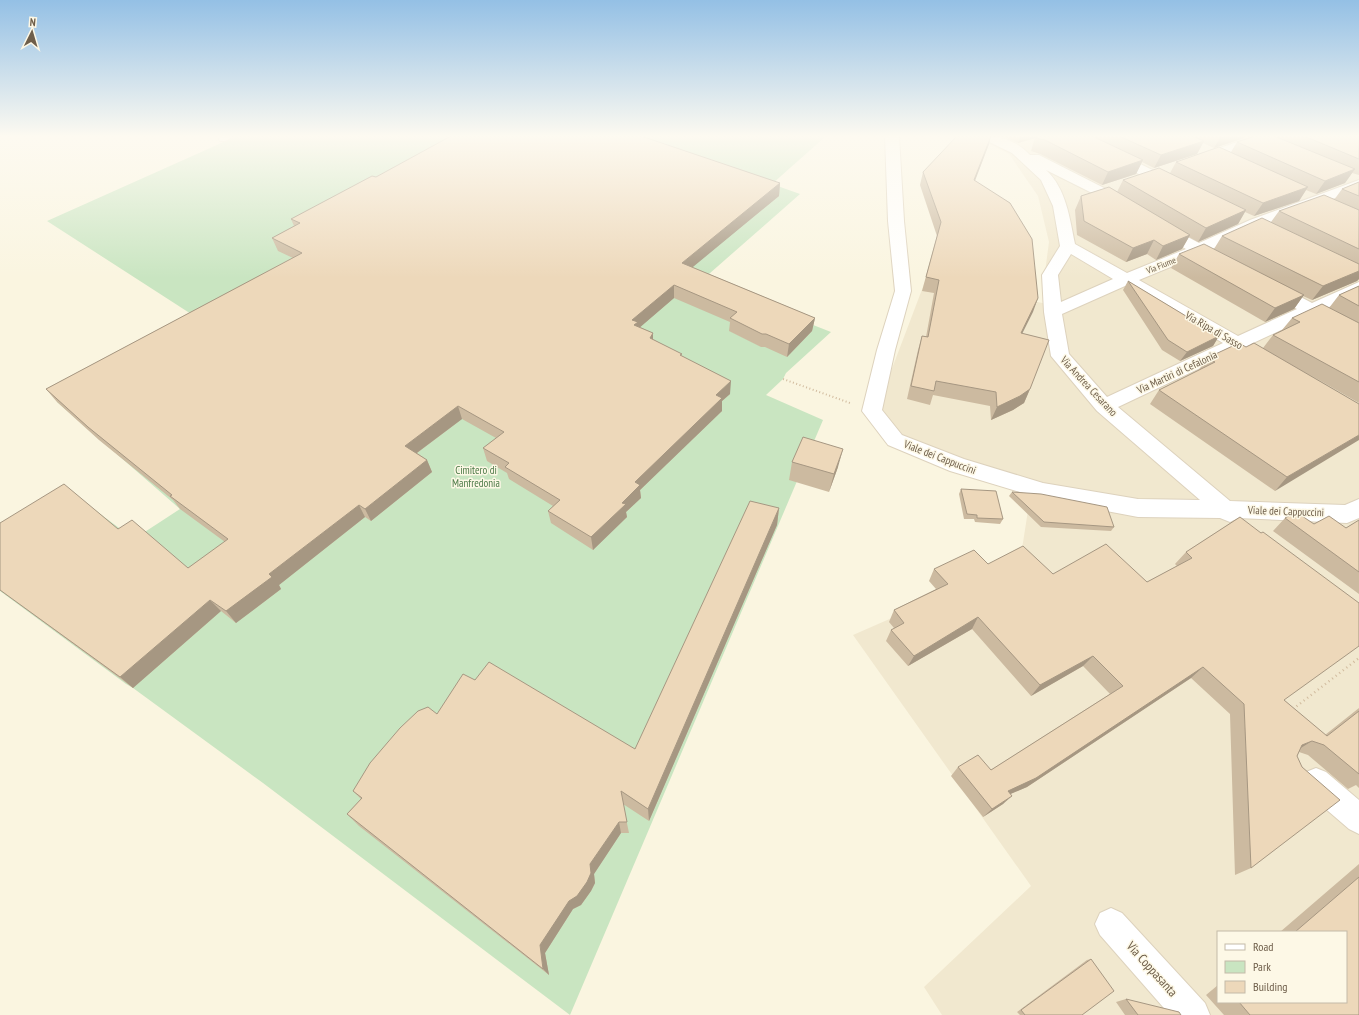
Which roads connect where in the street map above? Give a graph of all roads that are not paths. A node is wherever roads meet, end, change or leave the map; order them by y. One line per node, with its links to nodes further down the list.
1 (894, 183): 26 (street, Viale dei Cappuccini)
2 (1052, 183): 10 (street)
3 (1095, 183): 6 (street)
4 (1170, 183): 7 (street)
5 (1359, 183): 9 (street, Via Fiume)
6 (1108, 190): 10 (street); 15 (street)
7 (1186, 191)
8 (1296, 192): 9 (street)
9 (1317, 201): 11 (street); 12 (street, Via Fiume)
10 (1072, 202): 14 (street)
11 (1331, 208)
12 (1248, 220): 13 (street); 15 (street, Via Fiume)
13 (1276, 234)
14 (1068, 246): 17 (street, Via Ripa di Sasso); 21 (street, Via Andrea Cesarano)
15 (1197, 250): 16 (street); 17 (street, Via Fiume)
16 (1231, 267)
17 (1127, 279): 21 (street, Via Fiume); 23 (street, Via Ripa di Sasso)
18 (1258, 281): 20 (street)
19 (1359, 287): 20 (street, Via Martiri di Cefalonia)
20 (1312, 309): 22 (street); 23 (street, Via Martiri di Cefalonia)
21 (1053, 312): 25 (street, Via Andrea Cesarano)
22 (1359, 334)
23 (1237, 344): 24 (street, Via Ripa di Sasso); 25 (street, Via Martiri di Cefalonia)
24 (1278, 367)
25 (1104, 406): 26 (street, Via Andrea Cesarano)
26 (1225, 508): 27 (street, Viale dei Cappuccini); 28 (street, Viale dei Cappuccini)
27 (1355, 515)
28 (1257, 533)
29 (1298, 766): 30 (street)
30 (1359, 819)
31 (1111, 924): 32 (street, Via Coppasanta)
32 (1193, 1015)

